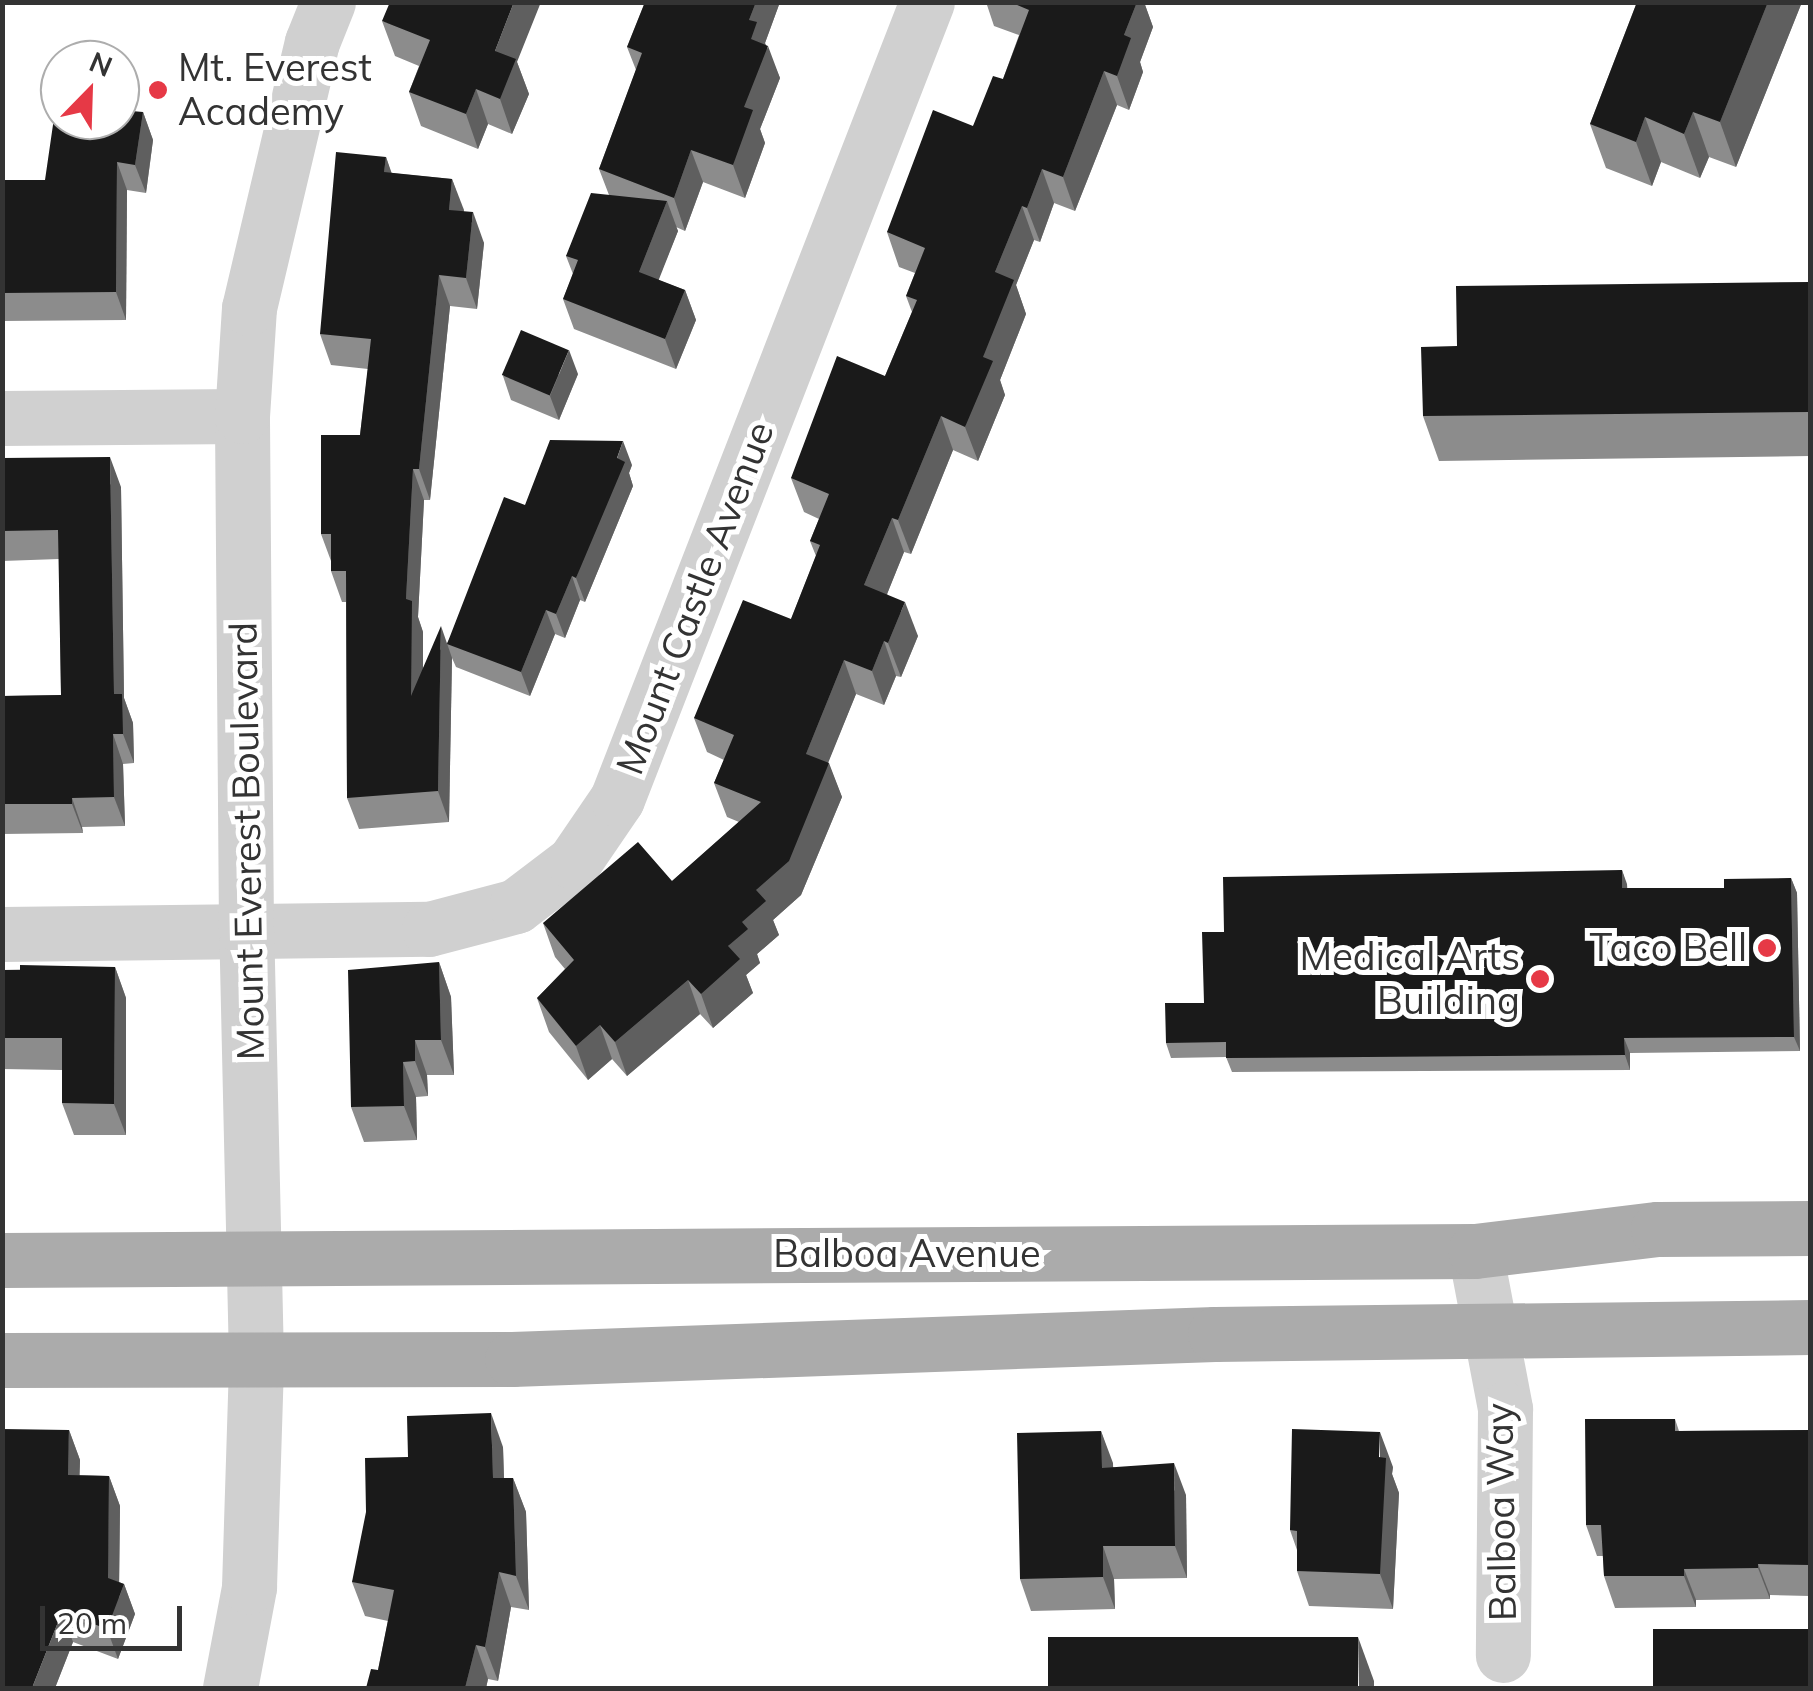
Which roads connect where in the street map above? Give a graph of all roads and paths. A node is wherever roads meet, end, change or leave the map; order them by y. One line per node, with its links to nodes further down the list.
1 (328, 2): 3 (street, Mount Everest Boulevard)
2 (927, 2): 5 (street, Mount Castle Avenue)
3 (242, 416): 4 (street); 5 (street, Mount Everest Boulevard)
4 (2, 418)
5 (246, 930): 6 (street, Mount Castle Avenue); 10 (street, Mount Everest Boulevard)
6 (2, 934)
7 (1810, 1228): 8 (main road, Balboa Avenue)
8 (1476, 1251): 10 (main road, Balboa Avenue); 12 (street, Balboa Way)
9 (2, 1260): 10 (main road, Balboa Avenue)
10 (254, 1262): 14 (street, Mount Everest Boulevard)
11 (1810, 1327): 12 (main road)
12 (1487, 1328): 14 (main road); 15 (street, Balboa Way)
13 (2, 1360): 14 (main road)
14 (256, 1360): 16 (street, Mount Everest Boulevard)
15 (1503, 1655)
16 (230, 1688)

